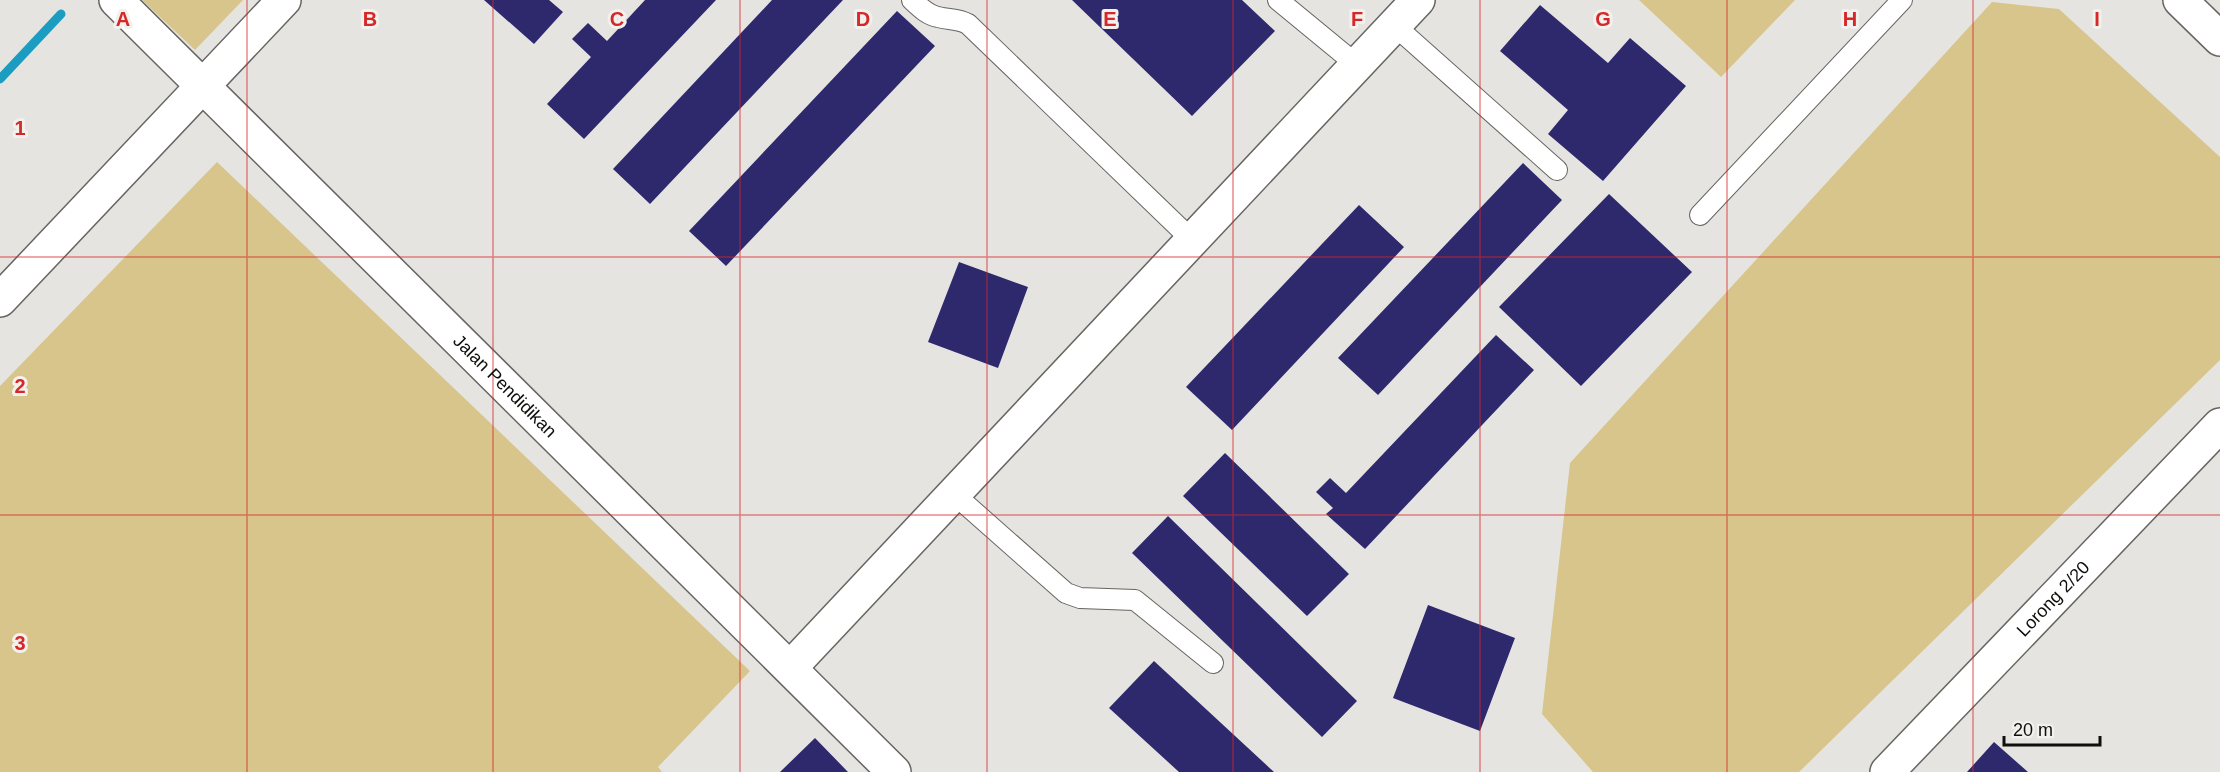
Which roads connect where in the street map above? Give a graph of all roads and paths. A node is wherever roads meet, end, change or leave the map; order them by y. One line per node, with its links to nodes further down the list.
1 (116, 0): 11 (street, Jalan Pendidikan)
2 (284, 0): 11 (street)
3 (912, 0): 14 (lane)
4 (1278, 0): 10 (lane)
5 (1418, 0): 8 (street)
6 (1902, 0): 13 (lane)
7 (2180, 0): 9 (street)
8 (1394, 25): 10 (street); 12 (lane)
9 (2220, 39)
10 (1357, 65): 14 (street)
11 (203, 87): 15 (street); 19 (street, Jalan Pendidikan)
12 (1557, 170)
13 (1700, 215)
14 (1192, 240): 17 (street)
15 (0, 300)
16 (2220, 425): 21 (street, Lorong 2/20)
17 (954, 494): 18 (lane); 19 (street)
18 (1213, 663)
19 (790, 668): 20 (street, Jalan Pendidikan)
20 (894, 772)
21 (1887, 772)

